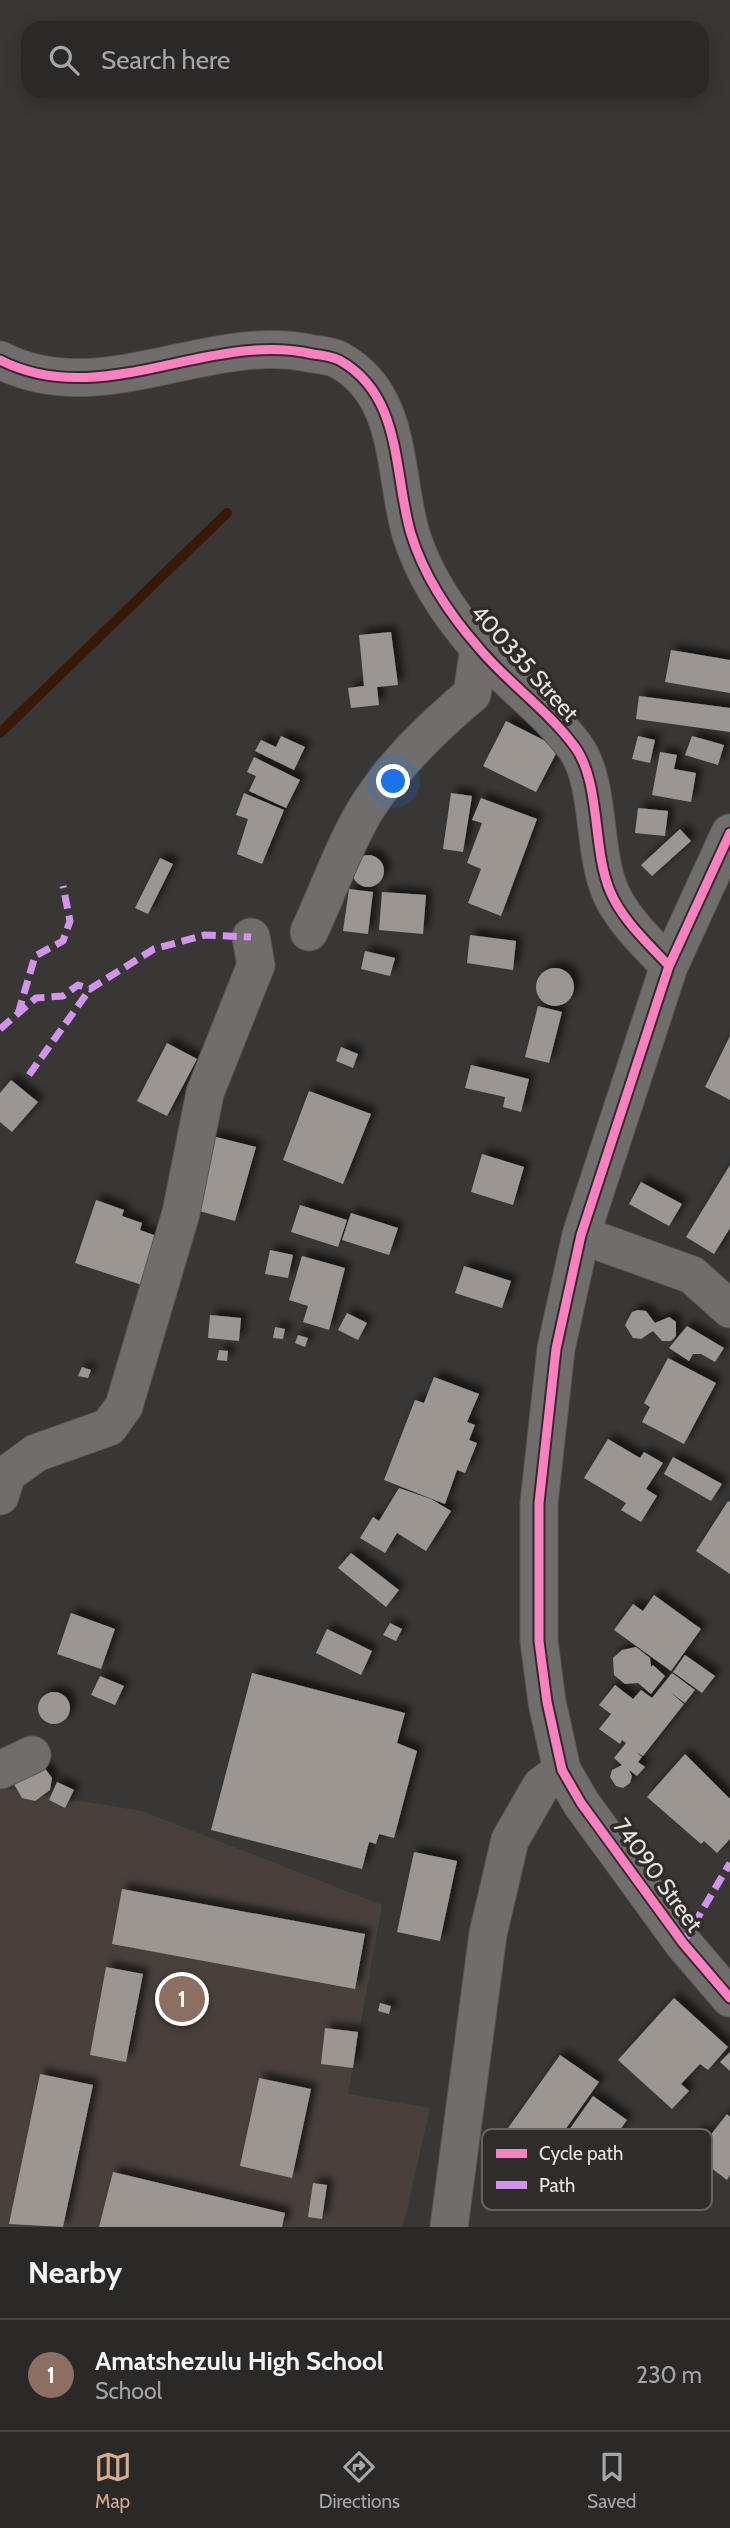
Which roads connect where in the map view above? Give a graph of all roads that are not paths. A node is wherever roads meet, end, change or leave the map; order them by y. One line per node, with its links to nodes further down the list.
1 (0, 360): 2 (street, 400335 Street)
2 (479, 648): 4 (street); 6 (street, 400335 Street)
3 (730, 833): 6 (street, 74090 Street)
4 (309, 932)
5 (251, 937): 9 (street)
6 (669, 966): 7 (street, 74090 Street)
7 (581, 1236): 8 (street); 12 (street, 74090 Street)
8 (730, 1308)
9 (0, 1496)
10 (33, 1755): 11 (street)
11 (0, 1770)
12 (562, 1770): 13 (street, 74090 Street); 14 (street)
13 (730, 1998)
14 (449, 2227)

